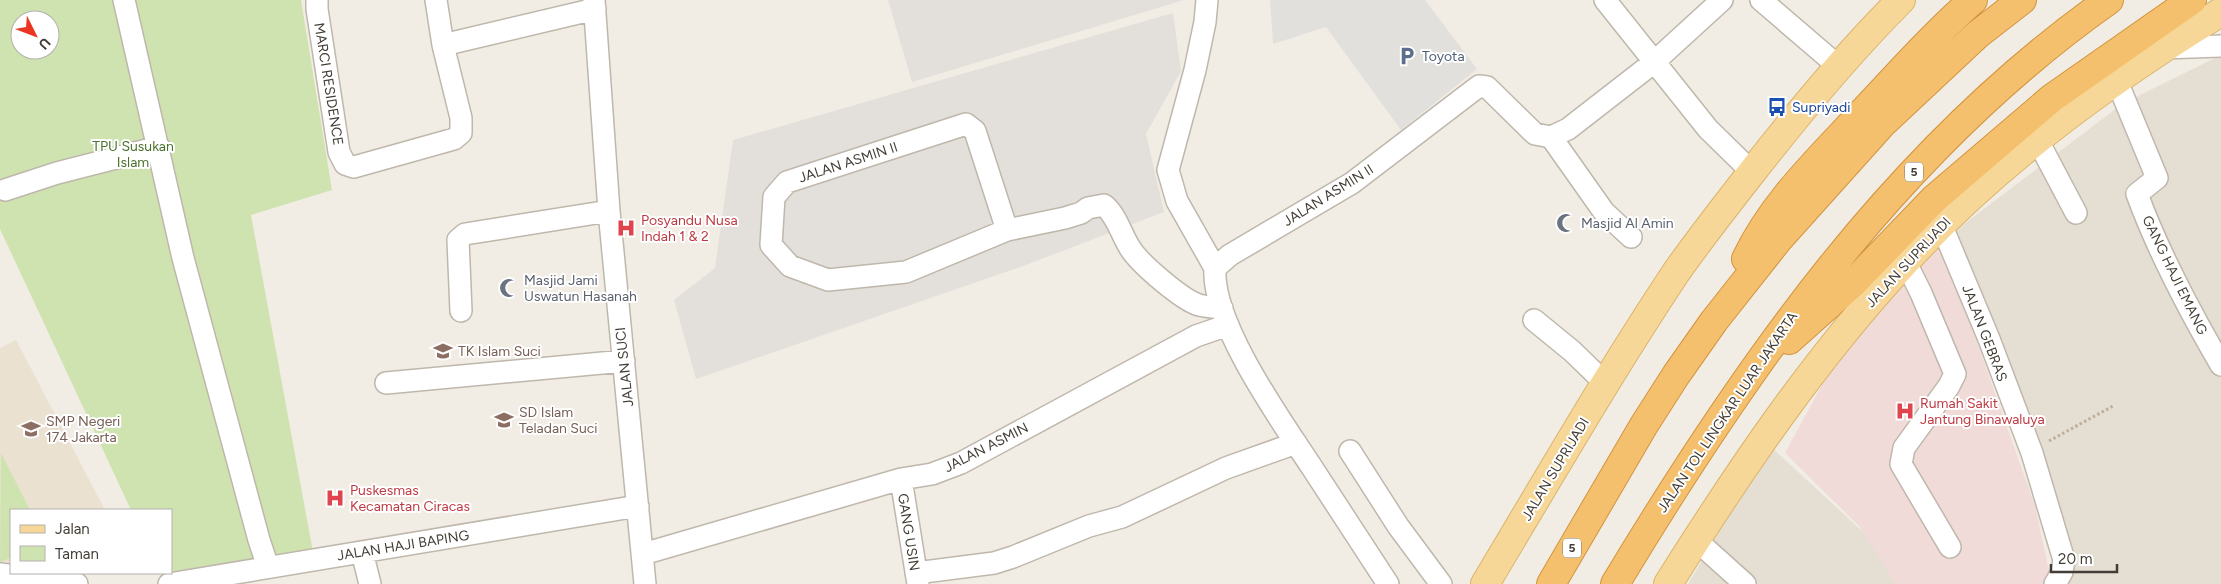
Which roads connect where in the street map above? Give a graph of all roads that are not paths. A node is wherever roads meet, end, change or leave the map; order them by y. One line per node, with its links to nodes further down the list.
1 (124, 0): 23 (street)
2 (317, 0): 15 (street, MARCI RESIDENCE)
3 (436, 0): 15 (street, MARCI RESIDENCE)
4 (1207, 0): 32 (street)
5 (1605, 0): 18 (street)
6 (1722, 0): 18 (street)
7 (1761, 0): 19 (street)
8 (1901, 0): 19 (main road, JALAN SUPRIJADI)
9 (1973, 0): 36 (highway)
10 (2022, 0): 36 (highway, 5)
11 (2109, 0): 39 (highway, JALAN TOL LINGKAR LUAR JAKARTA / 5)
12 (2192, 0): 39 (highway)
13 (594, 4): 15 (street); 26 (street, JALAN SUCI)
14 (2221, 12): 17 (main road, JALAN SUPRIJADI)
15 (443, 45)
16 (2221, 46): 17 (street)
17 (2162, 48): 20 (main road, JALAN SUPRIJADI)
18 (1653, 63): 21 (street); 24 (street)
19 (1838, 66): 24 (main road, JALAN SUPRIJADI)
20 (2116, 79): 22 (main road, JALAN SUPRIJADI); 38 (street, GANG HAJI EMANG)
21 (1551, 137): 30 (street); 32 (street, JALAN ASMIN II)
22 (2036, 139): 27 (street); 28 (main road, JALAN SUPRIJADI)
23 (159, 147): 25 (street); 50 (street)
24 (1752, 172): 41 (main road, JALAN SUPRIJADI)
25 (5, 190)
26 (609, 211): 33 (street); 37 (street, JALAN SUCI)
27 (2076, 213)
28 (1941, 224): 31 (main road, JALAN SUPRIJADI); 53 (street, JALAN GEBRAS)
29 (1007, 230): 29 (street, JALAN ASMIN II); 34 (street)
30 (1631, 237)
31 (1905, 261): 46 (main road, JALAN SUPRIJADI); 47 (street)
32 (1215, 268): 34 (street)
33 (461, 311)
34 (1225, 316): 42 (street); 44 (street, JALAN ASMIN)
35 (1534, 320): 41 (street)
36 (1714, 321): 61 (highway, 5)
37 (624, 361): 40 (street); 45 (street, JALAN SUCI)
38 (2221, 365)
39 (1750, 373): 62 (highway, JALAN TOL LINGKAR LUAR JAKARTA / 5)
40 (386, 383)
41 (1606, 384): 60 (main road, JALAN SUPRIJADI)
42 (1296, 443): 52 (street); 58 (street)
43 (1350, 451): 59 (street)
44 (900, 480): 49 (street, JALAN ASMIN); 52 (street, GANG USIN)
45 (638, 506): 48 (street, JALAN HAJI BAPING); 49 (street, JALAN SUCI)
46 (1696, 540): 63 (main road, JALAN SUPRIJADI); 64 (street)
47 (1950, 547)
48 (362, 552): 50 (street, JALAN HAJI BAPING); 56 (street)
49 (643, 554): 57 (street, JALAN SUCI)
50 (268, 567): 55 (street, JALAN HAJI BAPING)
51 (0, 574): 54 (street)
52 (917, 578)
53 (2057, 583)
54 (77, 584)
55 (169, 584)
56 (370, 584)
57 (645, 584)
58 (1388, 584)
59 (1441, 584)
60 (1485, 584)
61 (1552, 584)
62 (1615, 584)
63 (1668, 584)
64 (1745, 584)

